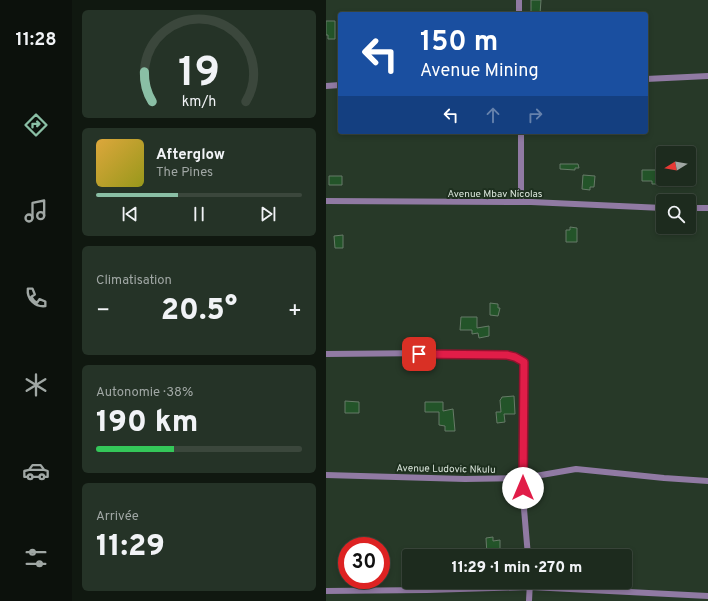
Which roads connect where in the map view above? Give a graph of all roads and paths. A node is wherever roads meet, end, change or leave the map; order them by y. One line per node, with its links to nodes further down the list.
1 (519, 0): 2 (street)
2 (519, 12)
3 (708, 76): 4 (street)
4 (648, 79)
5 (338, 85): 6 (street)
6 (326, 86)
7 (521, 134): 9 (street)
8 (326, 201): 9 (street, Avenue Mbav Nicolas)
9 (521, 202): 10 (street, Avenue Mbav Nicolas)
10 (656, 208)
11 (696, 208): 12 (street)
12 (708, 208)
13 (326, 354): 15 (street)
14 (326, 475): 15 (street, Avenue Ludovic Nkulu)
15 (524, 478): 16 (street, Avenue Ludovic Nkulu); 17 (street)
16 (708, 481)
17 (527, 549)
18 (448, 589): 21 (street)
19 (530, 589): 23 (street)
20 (595, 589): 22 (street)
21 (326, 591)
22 (708, 596)
23 (529, 601)

